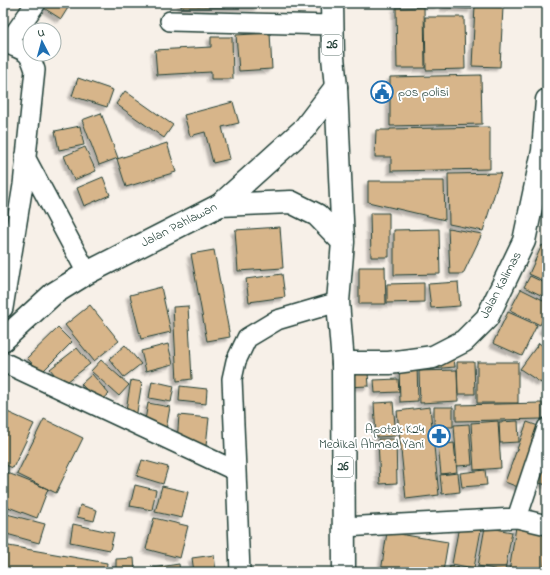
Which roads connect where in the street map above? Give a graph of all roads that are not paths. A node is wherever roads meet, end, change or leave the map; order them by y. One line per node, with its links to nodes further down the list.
1 (36, 3): 5 (street)
2 (332, 3): 4 (main road, 26)
3 (170, 21): 4 (street)
4 (332, 25): 6 (main road, 26)
5 (5, 43): 8 (street)
6 (336, 86): 9 (main road, Jalan Pahlawan); 10 (main road, 26)
7 (547, 100): 16 (main road, Jalan Kalimas)
8 (25, 157): 11 (street); 13 (street)
9 (220, 205): 10 (main road); 11 (main road, Jalan Pahlawan)
10 (343, 242): 12 (main road, 26)
11 (87, 273): 14 (main road, Jalan Pahlawan)
12 (338, 302): 16 (main road, 26); 18 (street)
13 (3, 309): 14 (street)
14 (9, 334)
15 (3, 362): 18 (street)
16 (343, 363): 21 (main road, 26)
17 (547, 428): 19 (street)
18 (236, 471): 22 (street)
19 (517, 518): 20 (street); 21 (street)
20 (547, 525)
21 (343, 527): 23 (main road, 26)
22 (240, 572)
23 (344, 572)

